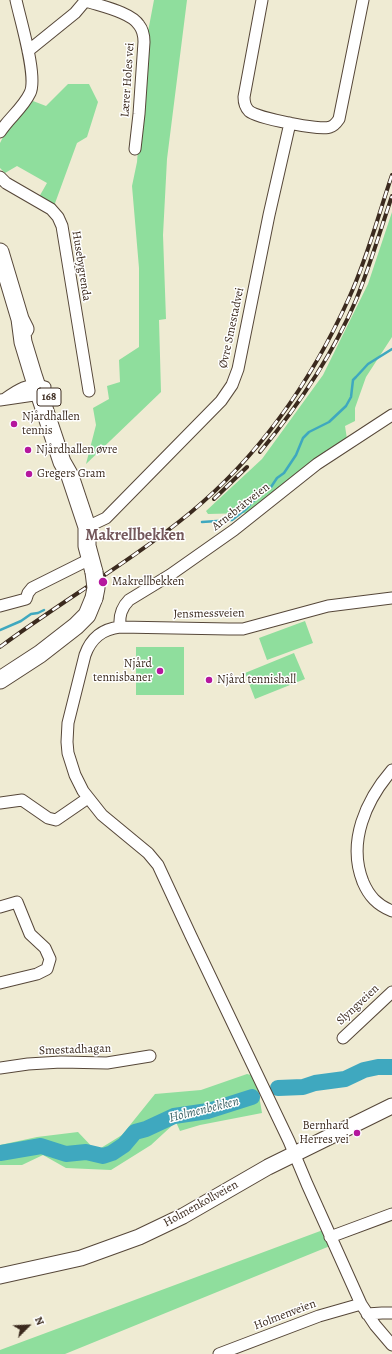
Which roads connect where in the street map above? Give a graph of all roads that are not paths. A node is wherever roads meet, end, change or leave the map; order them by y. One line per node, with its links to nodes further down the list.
1 (16, 0): 5 (street)
2 (262, 0): 6 (street)
3 (363, 0): 6 (street)
4 (86, 1): 5 (street, Lærer Holes vei); 8 (street, Lærer Holes vei)
5 (28, 51): 7 (street)
6 (290, 123): 15 (street, Øvre Smestadvei)
7 (0, 132)
8 (135, 149)
9 (0, 177): 12 (street, Husebygrenda)
10 (0, 252): 11 (main road, 168)
11 (40, 388): 13 (street); 15 (main road, 168)
12 (89, 391)
13 (2, 400)
14 (392, 415): 19 (street, Arnebråtveien)
15 (87, 530): 16 (main road, 168)
16 (93, 567): 18 (street); 20 (main road, 168)
17 (392, 598): 19 (street, Jensmessveien)
18 (0, 606)
19 (120, 627): 22 (street, Jensmessveien)
20 (0, 680)
21 (392, 770): 25 (street)
22 (88, 798): 23 (street); 32 (street)
23 (0, 803)
24 (0, 907): 26 (street)
25 (392, 911)
26 (0, 983)
27 (392, 992): 28 (street, Slyngveien)
28 (343, 1038)
29 (150, 1056): 30 (street, Smestadhagan)
30 (0, 1068)
31 (392, 1106): 32 (main road, Holmenkollveien)
32 (295, 1154): 34 (street); 35 (main road, Holmenkollveien)
33 (392, 1214): 34 (street)
34 (330, 1237): 36 (street)
35 (0, 1276)
36 (361, 1304): 38 (street); 40 (street, Holmenveien)
37 (392, 1313): 38 (street)
38 (367, 1314): 39 (street)
39 (392, 1345)
40 (220, 1354)

